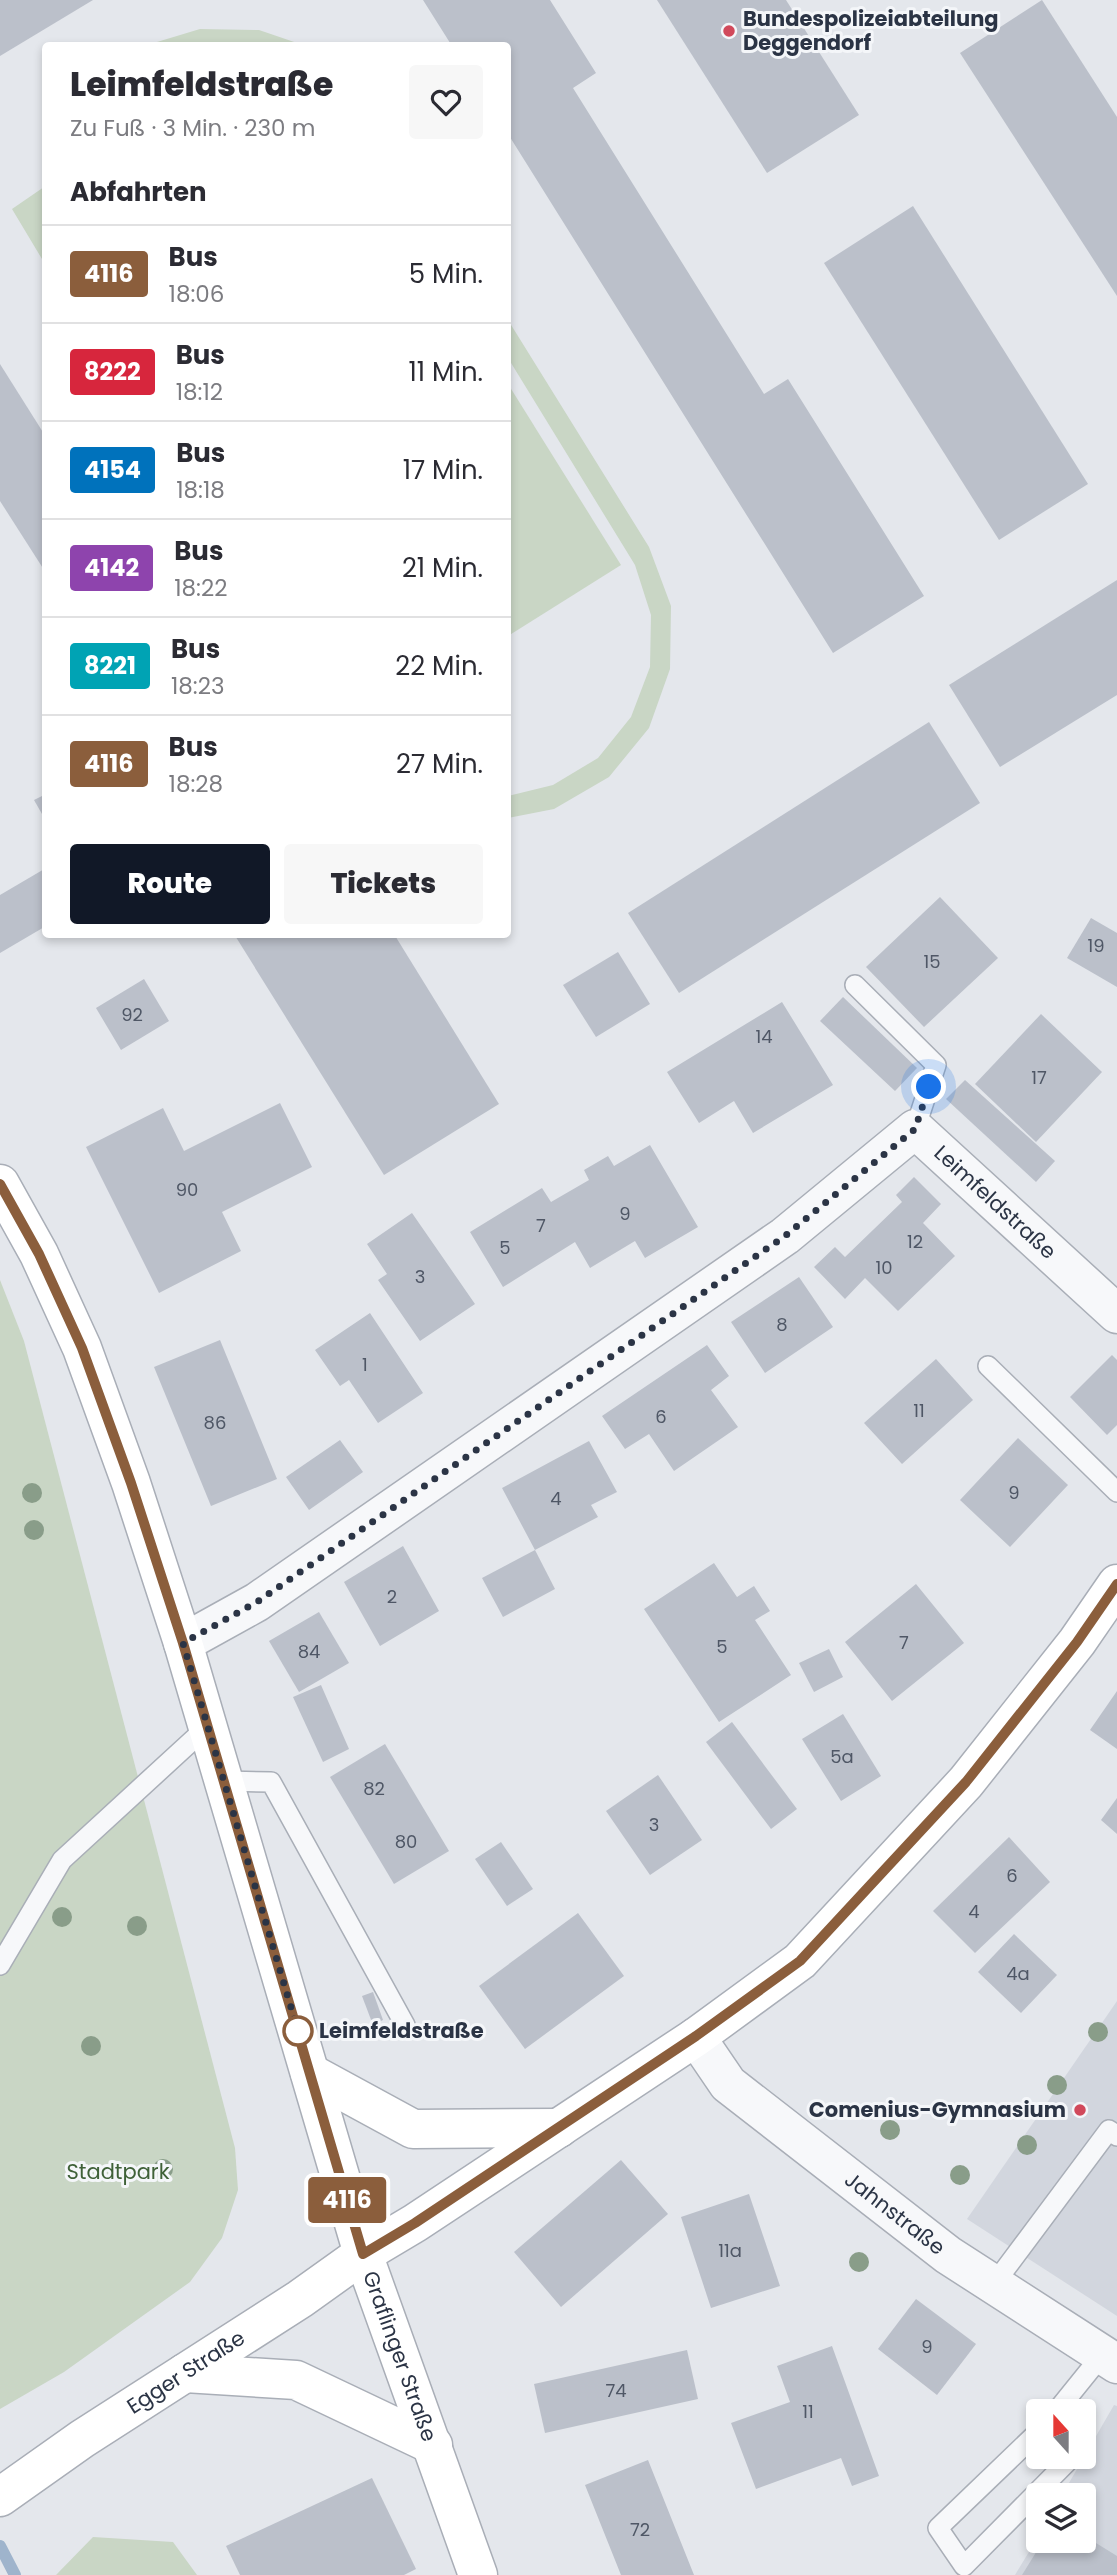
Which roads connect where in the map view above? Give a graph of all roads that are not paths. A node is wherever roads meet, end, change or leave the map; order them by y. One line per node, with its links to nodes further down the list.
1 (855, 985): 2 (lane)
2 (915, 1129): 4 (street, Leimfeldstraße); 8 (street)
3 (0, 1184): 8 (street, Graflinger Straße)
4 (1117, 1314)
5 (988, 1366): 6 (lane)
6 (1117, 1492)
7 (1117, 1584): 13 (street, Egger Straße)
8 (183, 1643): 9 (street, Graflinger Straße)
9 (208, 1726): 10 (street, Graflinger Straße); 11 (lane)
10 (224, 1781): 12 (lane); 14 (street, Graflinger Straße)
11 (0, 1965)
12 (405, 2025)
13 (696, 2036): 15 (street, Egger Straße); 18 (street, Jahnstraße)
14 (310, 2074): 15 (street); 17 (street, Graflinger Straße)
15 (559, 2128): 17 (street, Egger Straße)
16 (1117, 2136): 18 (lane)
17 (363, 2254): 20 (street, Egger Straße); 23 (street, Graflinger Straße)
18 (994, 2284): 19 (street, Jahnstraße)
19 (1110, 2360): 21 (lane)
20 (185, 2373): 23 (street); 25 (street, Egger Straße)
21 (1070, 2399)
22 (1026, 2444): 24 (lane)
23 (433, 2445): 26 (street, Graflinger Straße)
24 (1060, 2469)
25 (4, 2500)
26 (478, 2575)

